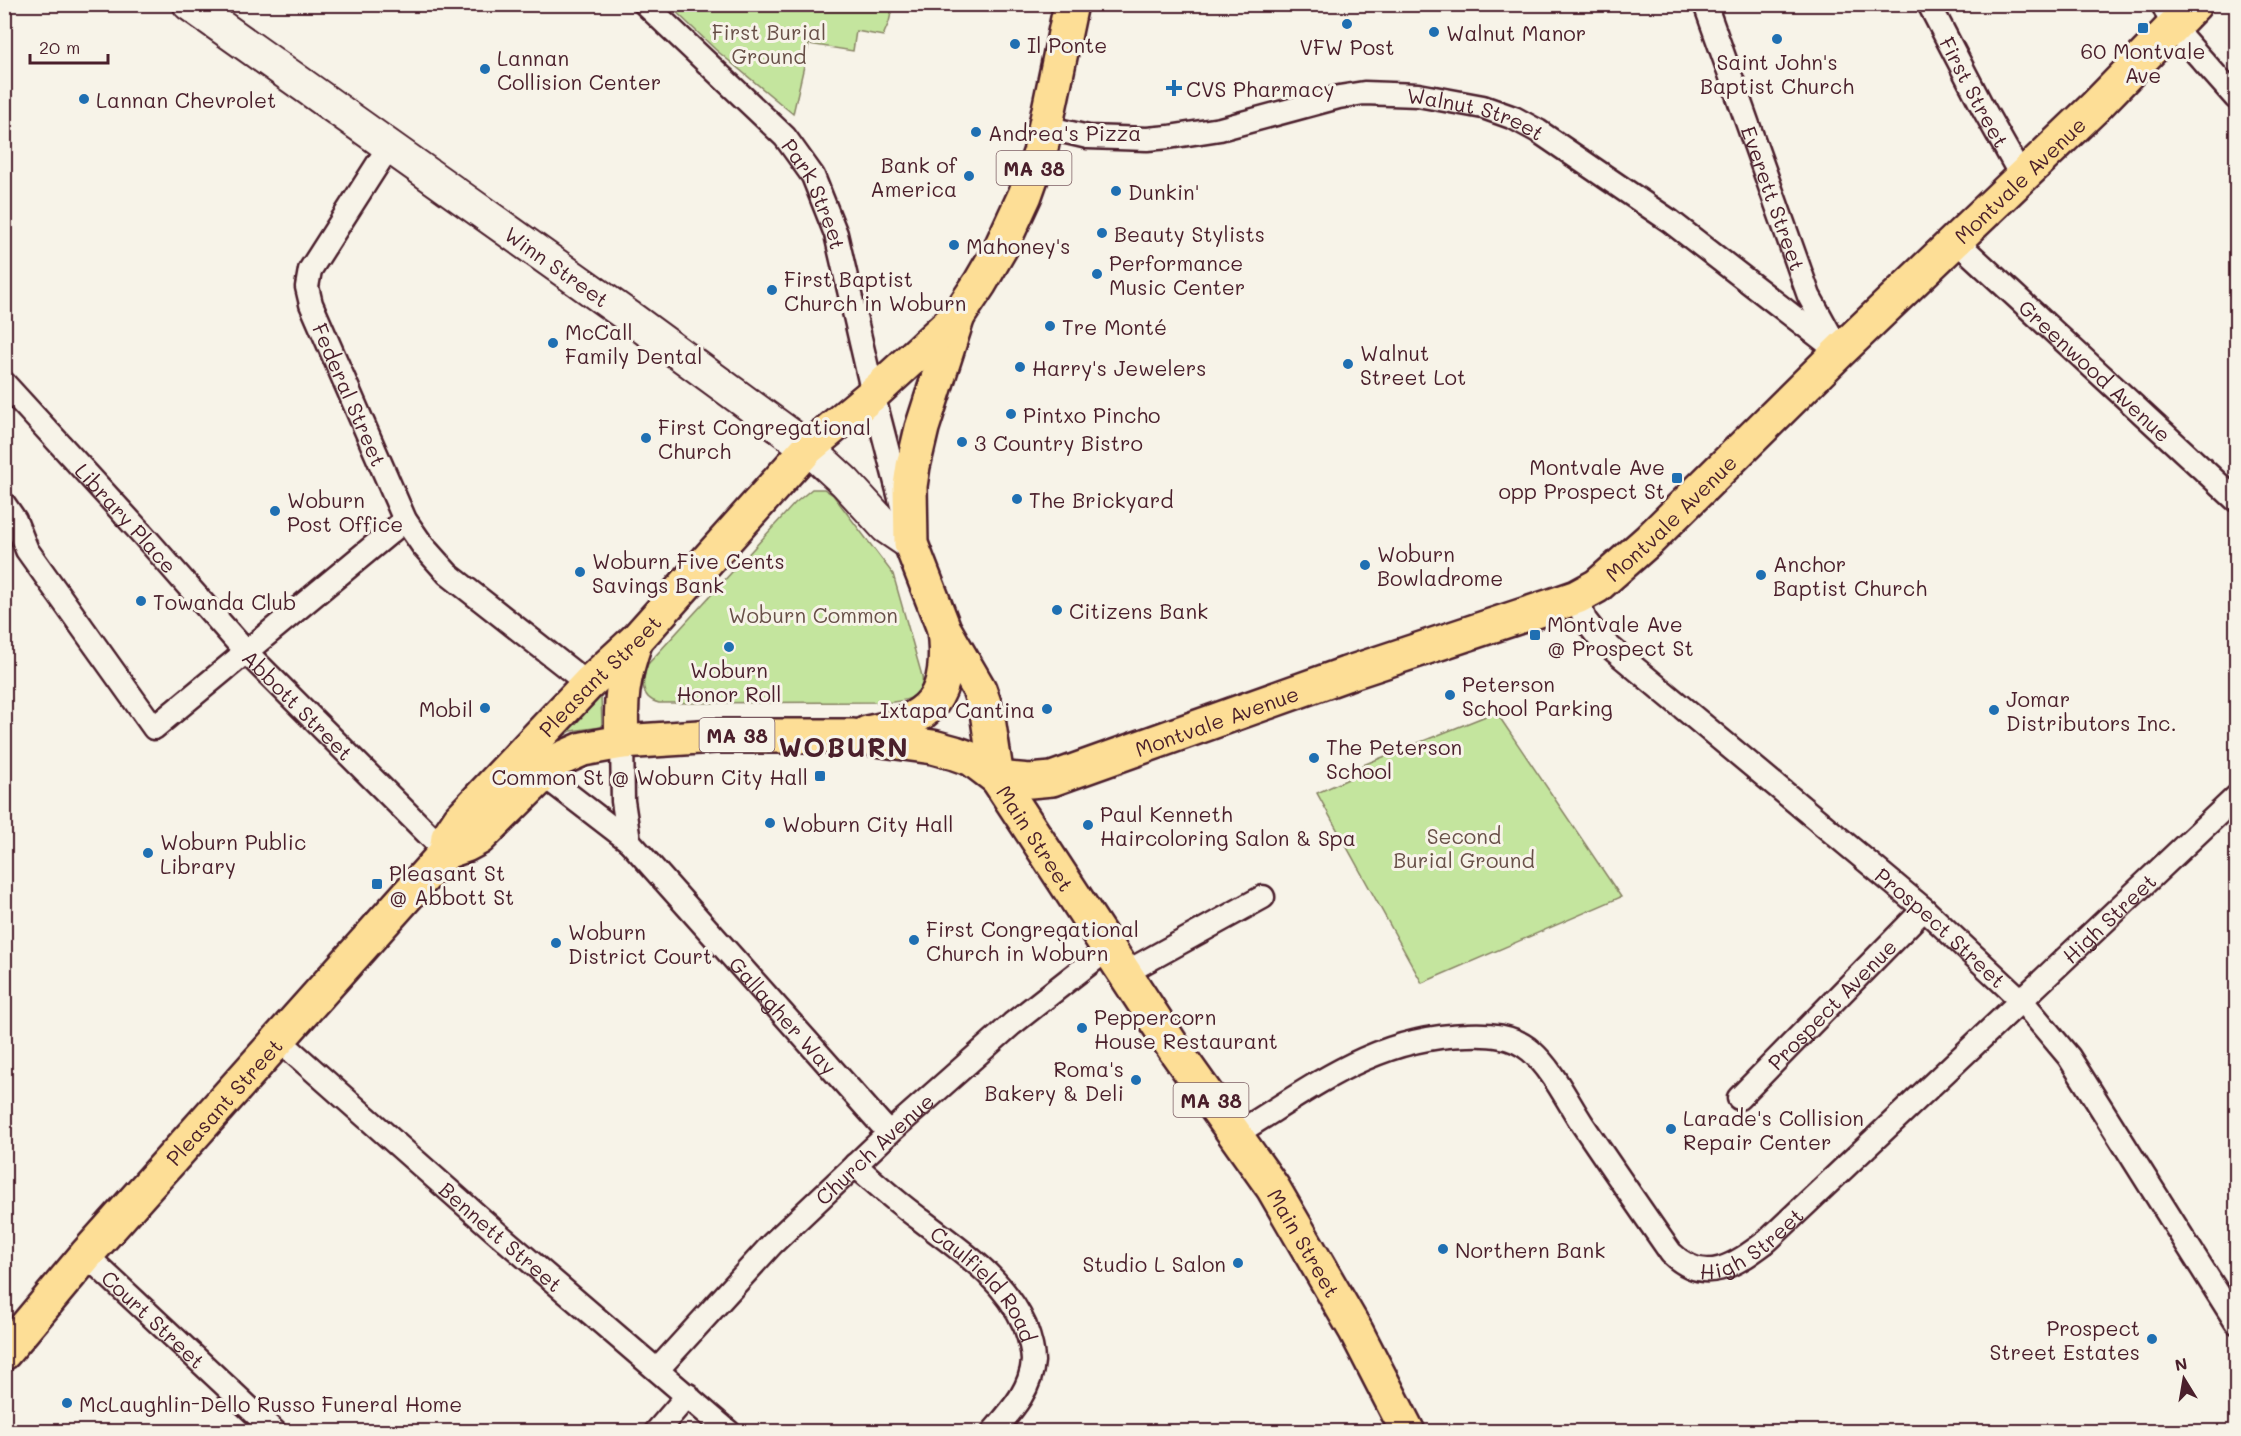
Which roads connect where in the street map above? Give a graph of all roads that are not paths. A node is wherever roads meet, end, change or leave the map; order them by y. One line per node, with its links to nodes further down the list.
1 (189, 4): 9 (main road, Winn Street)
2 (645, 4): 15 (street, Park Street)
3 (1071, 4): 8 (main road, Main Street / MA 38)
4 (1705, 4): 13 (street, Everett Street)
5 (1929, 4): 10 (street, First Street)
6 (2177, 12): 7 (street); 10 (main road, Montvale Avenue)
7 (2236, 98)
8 (1045, 127): 12 (main road, Main Street / MA 38); 13 (street, Walnut Street)
9 (388, 148): 16 (main road, Winn Street); 19 (street, Federal Street)
10 (2022, 177): 11 (main road, Montvale Avenue)
11 (1956, 241): 13 (main road, Montvale Avenue); 17 (street, Greenwood Avenue)
12 (958, 316): 15 (main road, Main Street / MA 38); 20 (main road, Main Street / MA 38)
13 (1839, 352): 21 (main road, Montvale Avenue)
14 (4, 384): 24 (street, Library Place)
15 (873, 394): 16 (main road, Main Street / MA 38); 20 (street, Park Street)
16 (808, 448): 20 (main road, Winn Street); 23 (main road, Pleasant Street / MA 38)
17 (2236, 500)
18 (4, 504): 24 (street)
19 (405, 520): 24 (street, Abbott Street); 25 (street, Federal Street)
20 (911, 544): 22 (main road, Main Street / MA 38)
21 (1577, 597): 29 (main road, Montvale Avenue); 34 (street, Prospect Street)
22 (944, 628): 26 (main road); 29 (main road, Main Street / MA 38)
23 (637, 639): 25 (main road, Pleasant Street); 27 (main road, MA 38)
24 (246, 652): 32 (street, Abbott Street)
25 (588, 684): 32 (main road, Pleasant Street)
26 (853, 736): 27 (main road, MA 38); 29 (main road, MA 38)
27 (622, 742): 28 (main road, Pleasant Street); 31 (street)
28 (542, 774): 31 (street, Gallagher Way); 32 (main road, Pleasant Street)
29 (997, 778): 35 (main road, Main Street / MA 38)
30 (2236, 797): 36 (street, High Street)
31 (629, 841): 39 (street, Gallagher Way)
32 (446, 852): 37 (main road, Pleasant Street)
33 (1263, 897): 35 (street, Church Avenue)
34 (1924, 909): 36 (street, Prospect Street); 38 (street, Prospect Avenue)
35 (1117, 960): 39 (street, Church Avenue); 40 (main road, Main Street / MA 38)
36 (2022, 1001): 40 (street, High Street); 43 (street, Prospect Street)
37 (278, 1039): 42 (main road, Pleasant Street); 45 (street, Bennett Street)
38 (1739, 1098)
39 (889, 1132): 41 (street, Church Avenue)
40 (1236, 1134): 51 (main road, Main Street / MA 38)
41 (855, 1165): 45 (street, Church Avenue); 50 (street, Caulfield Road)
42 (86, 1255): 44 (main road, Pleasant Street); 47 (street, Court Street)
43 (2236, 1322)
44 (4, 1353)
45 (657, 1369): 46 (street, Bennett Street)
46 (688, 1395): 48 (street); 49 (street, Bennett Street)
47 (275, 1431)
48 (656, 1431)
49 (729, 1431)
50 (993, 1431)
51 (1408, 1431)

